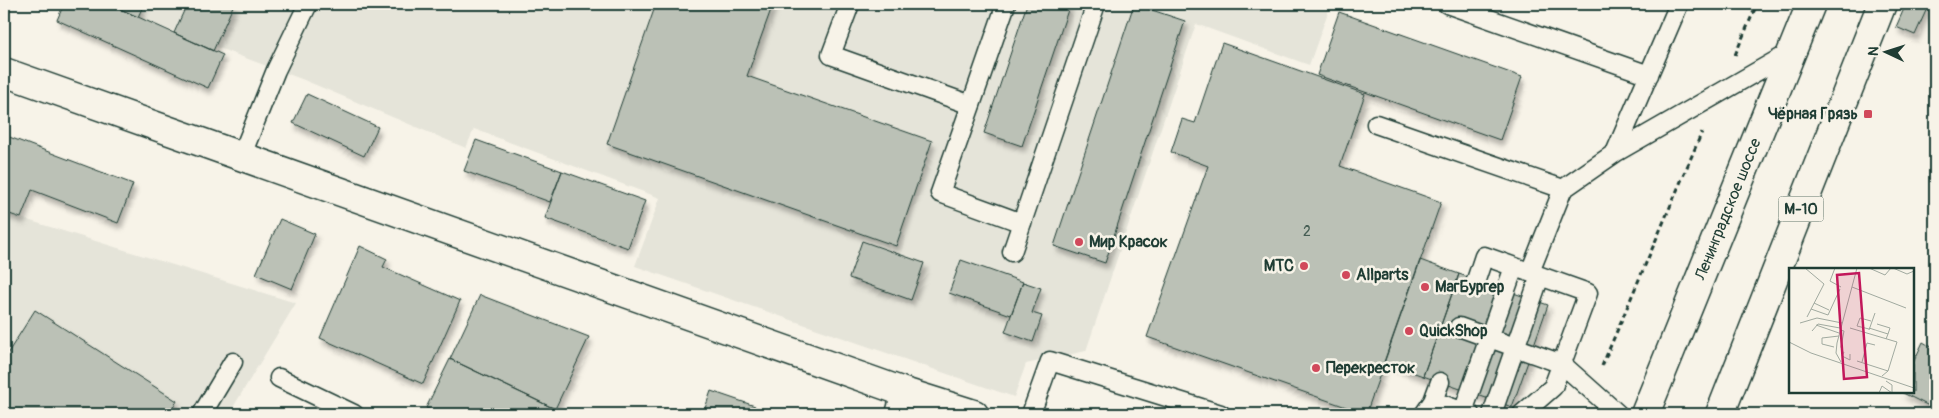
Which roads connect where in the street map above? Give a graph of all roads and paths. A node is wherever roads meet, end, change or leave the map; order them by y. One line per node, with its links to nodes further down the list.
1 (308, 4): 19 (lane)
2 (850, 4): 16 (lane)
3 (1006, 4): 16 (lane)
4 (1096, 4): 21 (lane)
5 (1447, 4): 14 (lane)
6 (1679, 4): 14 (lane)
7 (1756, 4): 15 (path)
8 (1812, 4): 12 (main road, Ленинградское шоссе)
9 (1882, 4): 45 (main road, М-10)
10 (1917, 4): 11 (path)
11 (1922, 5)
12 (1791, 52): 15 (lane); 44 (main road, Ленинградское шоссе)
13 (4, 72): 19 (main road)
14 (1648, 75): 18 (lane)
15 (1718, 94): 18 (lane); 32 (path)
16 (970, 105): 21 (lane)
17 (1376, 124): 20 (lane)
18 (1615, 153): 20 (lane)
19 (241, 157): 33 (main road)
20 (1563, 190): 23 (lane)
21 (1022, 223): 22 (lane)
22 (1012, 252)
23 (1528, 272): 24 (lane); 26 (lane); 27 (lane); 29 (lane)
24 (1476, 280)
25 (1459, 327): 26 (lane)
26 (1489, 338): 27 (lane); 35 (lane)
27 (1515, 347): 29 (lane); 41 (lane)
28 (233, 362): 36 (lane)
29 (1562, 364): 32 (lane); 42 (lane)
30 (279, 378): 37 (lane)
31 (1440, 382): 34 (lane)
32 (1591, 390): 43 (lane)
33 (898, 403): 38 (main road)
34 (1429, 408): 35 (lane)
35 (1467, 413)
36 (202, 414)
37 (354, 414)
38 (974, 414)
39 (1031, 414): 40 (lane)
40 (1221, 414)
41 (1492, 414)
42 (1522, 414)
43 (1618, 414)
44 (1645, 414)
45 (1720, 414)

